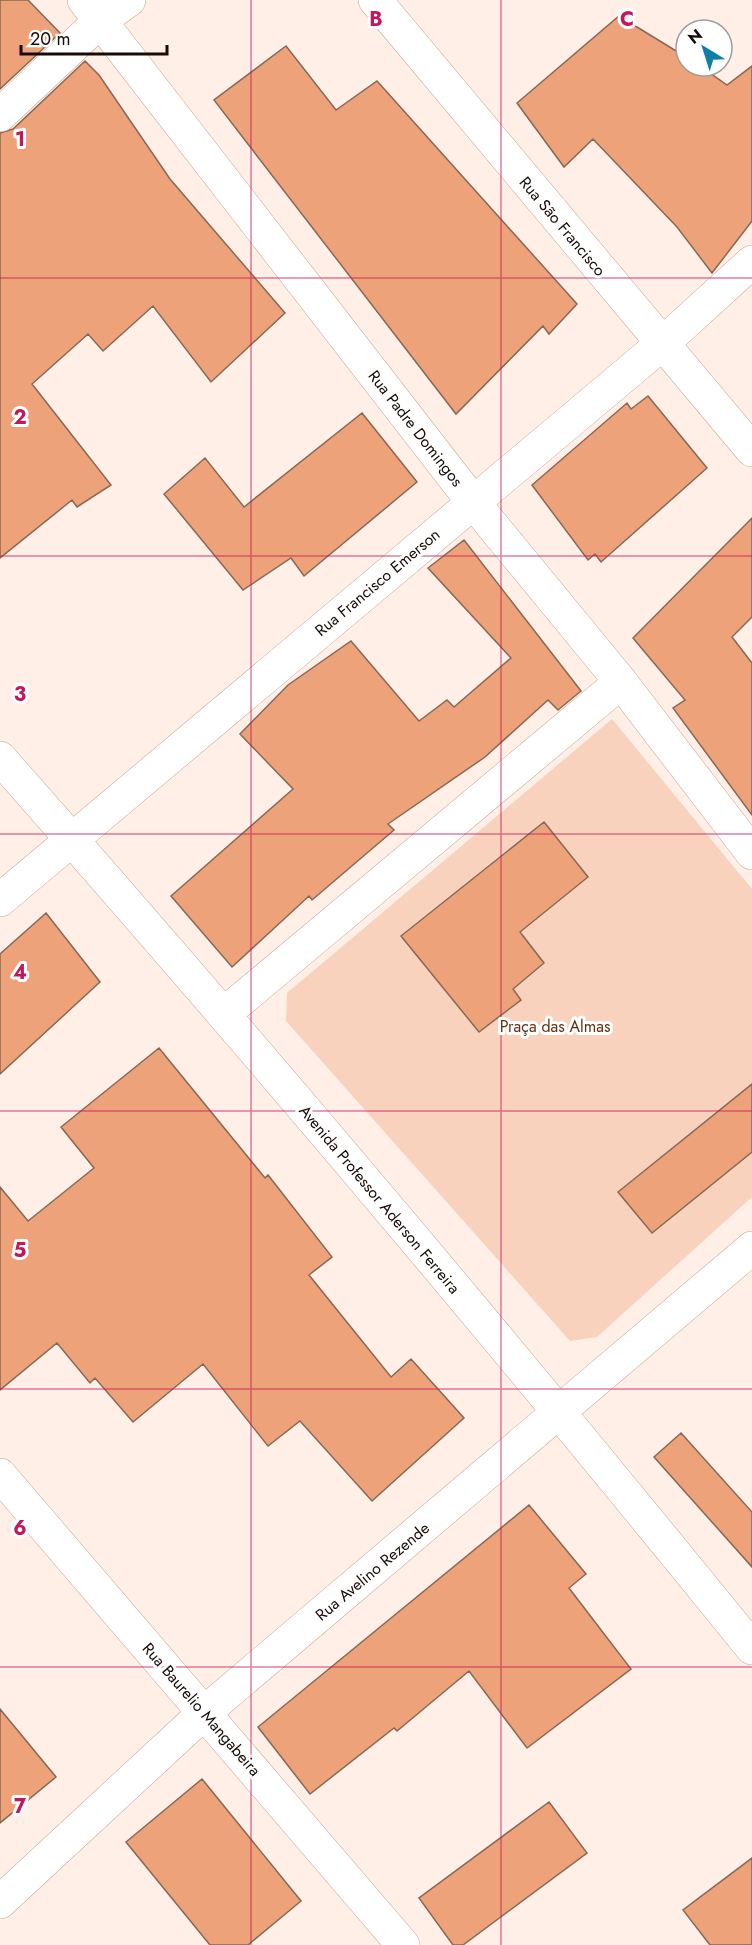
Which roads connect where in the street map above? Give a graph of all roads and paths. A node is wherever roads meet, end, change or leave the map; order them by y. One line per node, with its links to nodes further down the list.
1 (129, 0): 3 (street)
2 (375, 0): 6 (street, Rua São Francisco)
3 (92, 11): 4 (street); 8 (street, Rua Padre Domingos)
4 (0, 115)
5 (752, 262): 6 (street, Rua Francisco Emerson)
6 (662, 345): 7 (street, Rua São Francisco); 8 (street, Rua Francisco Emerson)
7 (752, 450)
8 (473, 502): 9 (street, Rua Padre Domingos); 11 (street, Rua Francisco Emerson)
9 (621, 682): 12 (street, Rua Padre Domingos); 14 (street)
10 (0, 758): 11 (street, Avenida Professor Aderson Ferreira)
11 (71, 838): 13 (street, Rua Francisco Emerson); 14 (street, Avenida Professor Aderson Ferreira)
12 (752, 853)
13 (0, 900)
14 (224, 1014): 16 (street, Avenida Professor Aderson Ferreira)
15 (752, 1248): 16 (street, Rua Avelino Rezende)
16 (561, 1412): 18 (street, Avenida Professor Aderson Ferreira); 19 (street, Rua Avelino Rezende)
17 (0, 1475): 19 (street, Rua Baurelio Mangabeira)
18 (752, 1648)
19 (205, 1712): 20 (street, Rua Avelino Rezende); 21 (street, Rua Baurelio Mangabeira)
20 (0, 1902)
21 (403, 1945)

